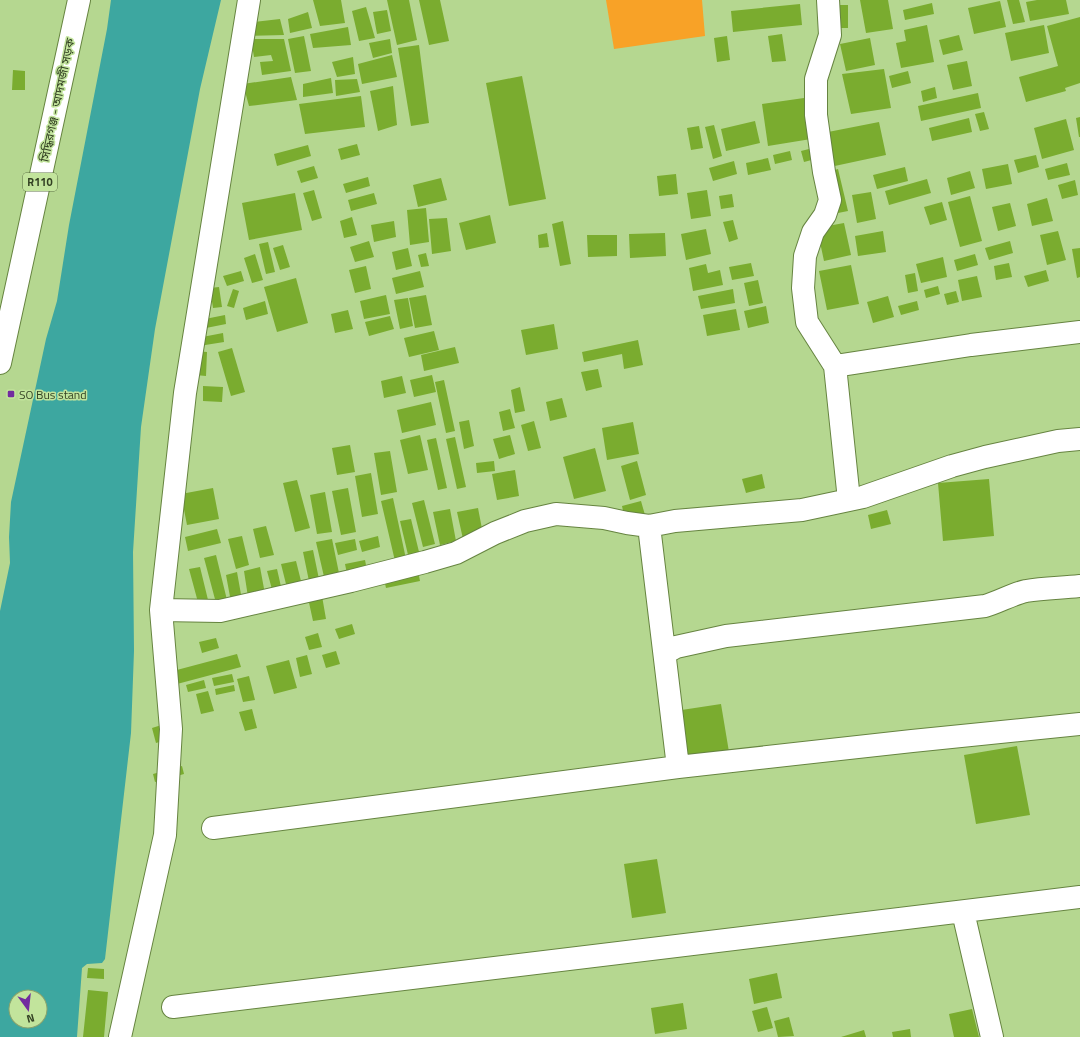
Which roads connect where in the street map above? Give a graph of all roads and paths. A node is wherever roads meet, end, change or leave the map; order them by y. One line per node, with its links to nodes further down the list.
1 (79, 0): 5 (street, সিদ্ধিরগঞ্জ - আদমজী সড়ক / R110)
2 (249, 0): 11 (street)
3 (828, 0): 6 (street)
4 (1080, 332): 6 (street)
5 (0, 363)
6 (835, 366): 8 (street)
7 (1080, 439): 8 (street)
8 (849, 500): 9 (street)
9 (649, 526): 11 (street); 12 (street)
10 (1080, 586): 12 (street)
11 (161, 610): 19 (street)
12 (665, 653): 14 (street)
13 (1080, 724): 14 (street)
14 (678, 768): 15 (street)
15 (213, 828)
16 (1080, 897): 17 (street)
17 (962, 912): 18 (street); 20 (street)
18 (173, 1007)
19 (120, 1037)
20 (992, 1037)

